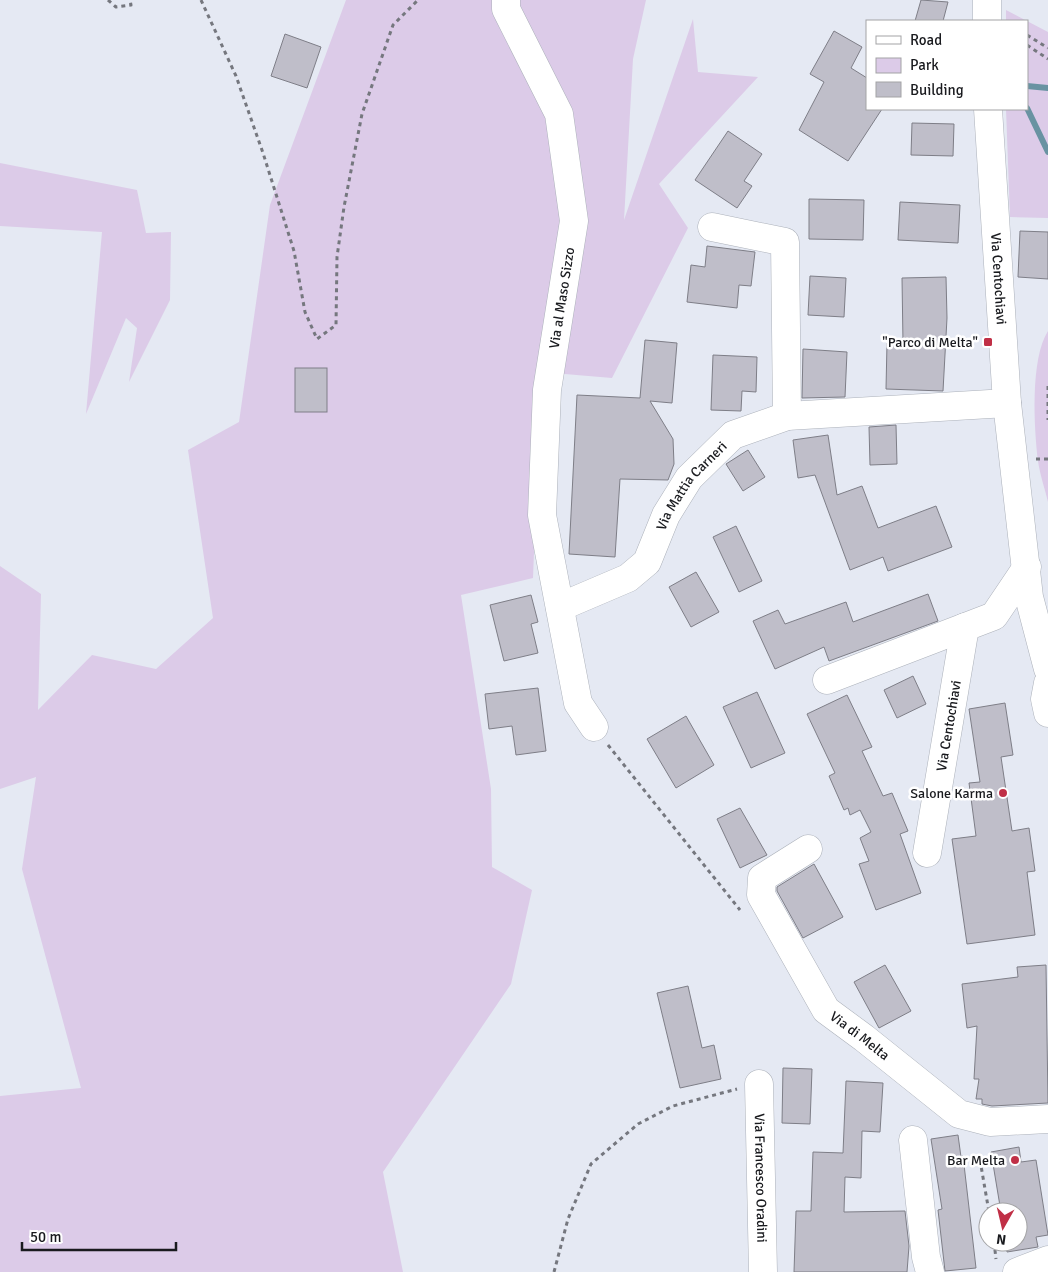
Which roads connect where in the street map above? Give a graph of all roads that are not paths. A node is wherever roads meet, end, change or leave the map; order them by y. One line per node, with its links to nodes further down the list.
1 (506, 0): 10 (street, Via al Maso Sizzo)
2 (987, 0): 3 (street)
3 (987, 20)
4 (988, 110): 6 (street, Via Centochiavi)
5 (712, 227): 7 (street)
6 (1007, 403): 7 (street, Via Mattia Carneri); 8 (street, Via Centochiavi)
7 (788, 416): 10 (street, Via Mattia Carneri)
8 (1027, 567): 9 (street, Via Centochiavi); 12 (street)
9 (1029, 597): 11 (street); 13 (street, Via Centochiavi)
10 (560, 606): 17 (street)
11 (1048, 620)
12 (965, 627): 14 (street); 19 (street, Via Centochiavi)
13 (1048, 670)
14 (827, 680)
15 (1048, 682): 16 (street)
16 (1048, 713)
17 (594, 727)
18 (808, 849): 21 (street, Via di Melta)
19 (927, 854)
20 (759, 1084): 25 (street, Via Francesco Oradini)
21 (1048, 1119)
22 (913, 1140): 26 (street)
23 (1048, 1260): 24 (street); 27 (street)
24 (1007, 1268)
25 (763, 1272)
26 (930, 1272)
27 (1043, 1272)

